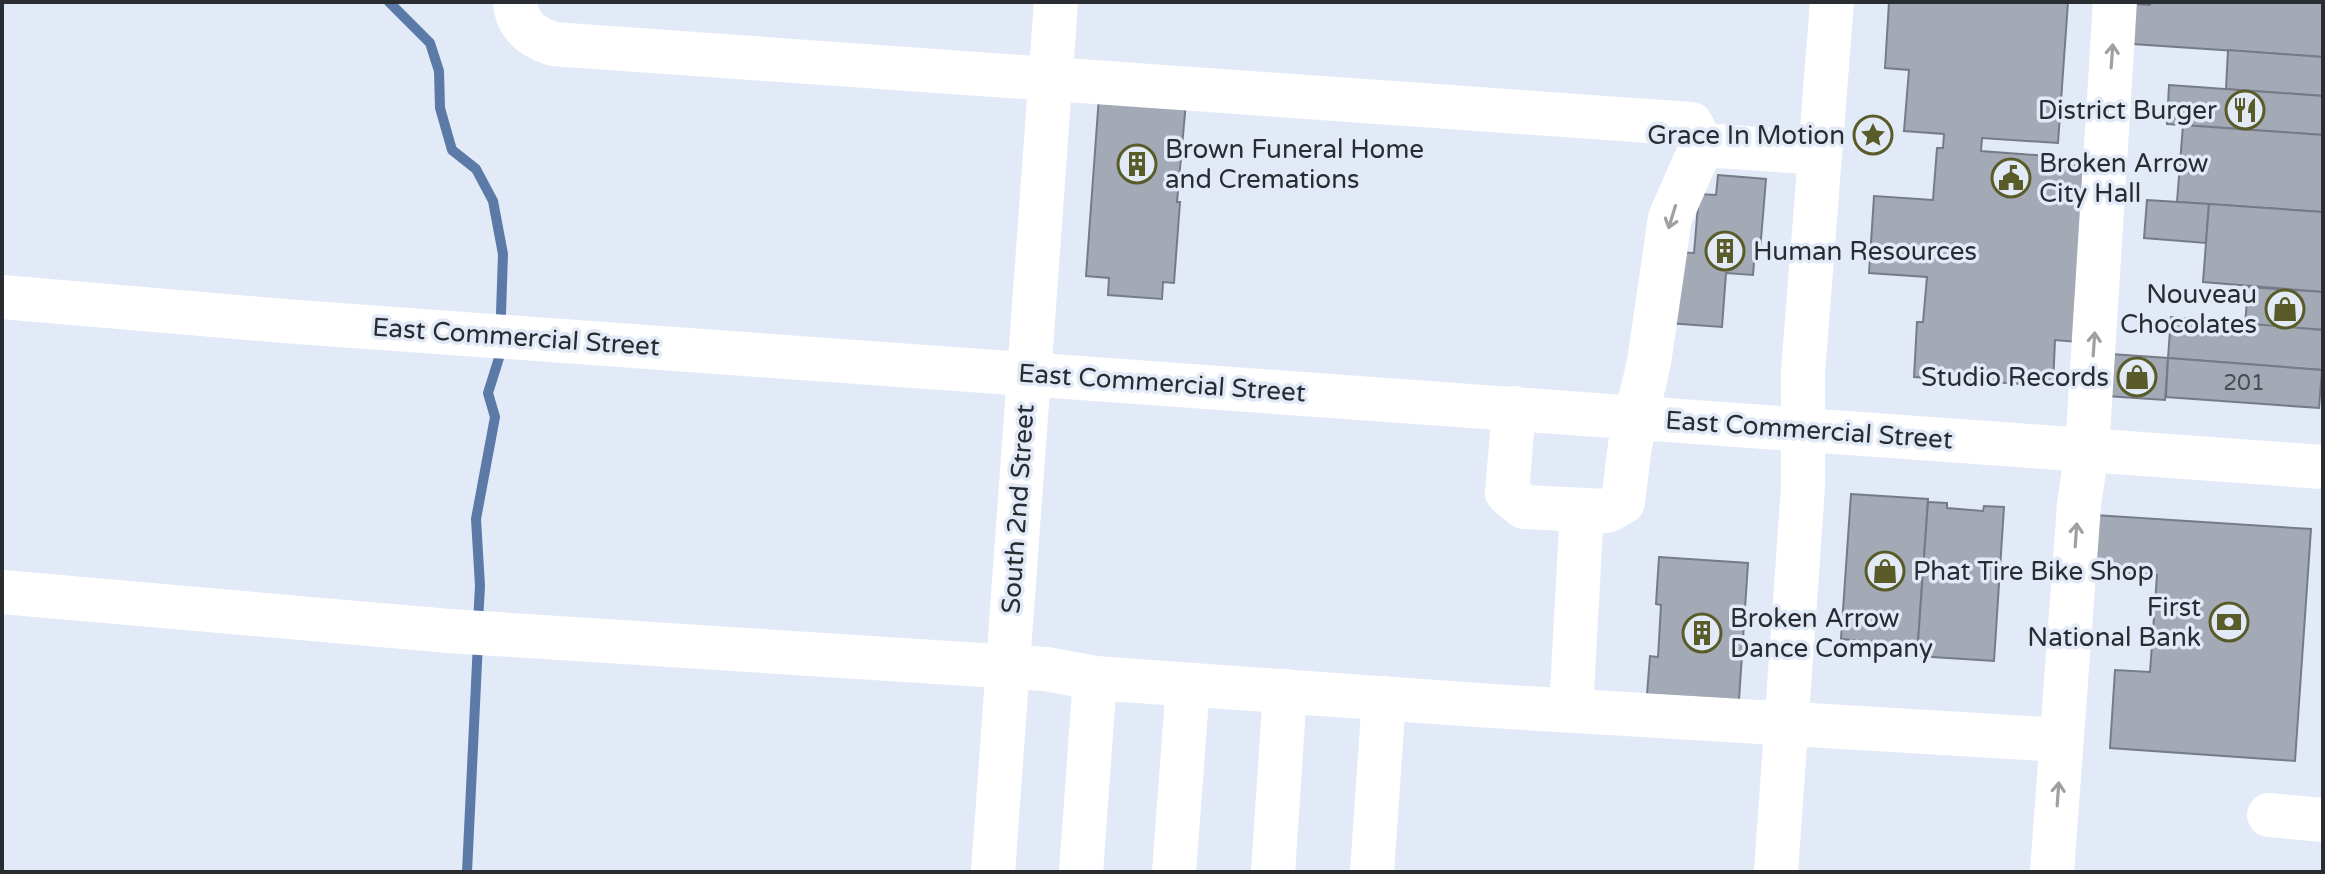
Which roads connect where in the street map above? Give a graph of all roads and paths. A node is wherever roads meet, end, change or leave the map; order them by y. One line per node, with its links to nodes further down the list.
1 (515, 2): 5 (street)
2 (1056, 2): 5 (street, South 2nd Street)
3 (1832, 2): 7 (street)
4 (2115, 2): 13 (street, one-way to 4)
5 (1050, 80): 6 (street); 9 (street, South 2nd Street)
6 (1702, 145): 7 (street); 11 (street, one-way to 11)
7 (1820, 153): 12 (street)
8 (2, 297): 9 (street, East Commercial Street)
9 (1027, 374): 10 (street, East Commercial Street); 17 (street, South 2nd Street)
10 (1514, 408): 11 (street, East Commercial Street); 15 (street)
11 (1636, 418): 12 (street, East Commercial Street); 15 (street)
12 (1803, 430): 13 (street, East Commercial Street); 23 (street)
13 (2087, 450): 14 (street, East Commercial Street); 24 (street, one-way to 13)
14 (2323, 467)
15 (1582, 510): 22 (street)
16 (2, 592): 17 (street)
17 (1008, 667): 18 (street); 27 (street, South 2nd Street)
18 (1095, 678): 19 (street); 28 (street)
19 (1188, 685): 20 (street); 29 (street)
20 (1285, 691): 21 (street); 30 (street)
21 (1384, 698): 22 (street); 31 (street)
22 (1571, 710): 23 (street)
23 (1788, 724): 24 (street); 32 (street)
24 (2061, 740): 33 (street, one-way to 24)
25 (2269, 815): 26 (street)
26 (2323, 820)
27 (993, 872)
28 (1081, 872)
29 (1174, 872)
30 (1273, 872)
31 (1372, 872)
32 (1776, 872)
33 (2052, 872)

